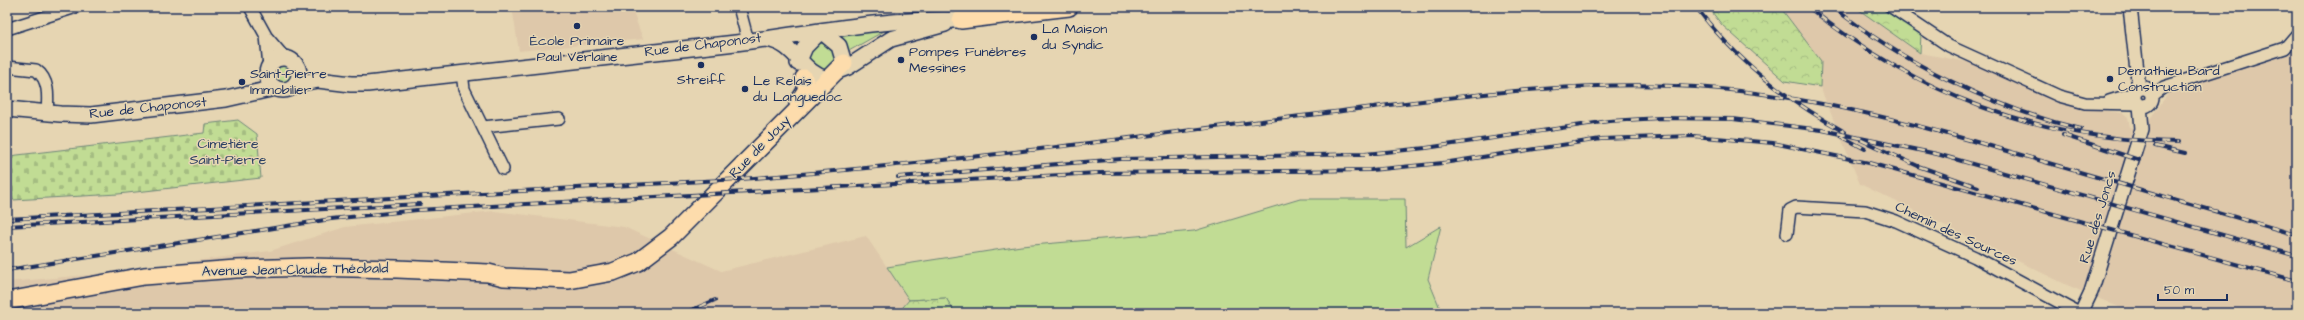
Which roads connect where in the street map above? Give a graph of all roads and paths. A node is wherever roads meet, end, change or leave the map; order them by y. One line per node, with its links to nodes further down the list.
1 (76, 7): 10 (street)
2 (250, 7): 13 (street)
3 (739, 7): 14 (street)
4 (1069, 7): 7 (main road, Rue de Jouy)
5 (1890, 7): 25 (street)
6 (2130, 7): 25 (street, Rue des Joncs)
7 (960, 13): 8 (main road, Rue de Jouy); 19 (main road)
8 (928, 18): 9 (main road, Rue de Jouy); 19 (main road, Rue de Jouy)
9 (874, 25): 11 (main road, Rue de Chaponost)
10 (7, 29)
11 (821, 31): 14 (main road, Rue de Chaponost); 17 (main road); 19 (main road)
12 (2297, 34): 25 (street)
13 (266, 36): 15 (street); 18 (street)
14 (760, 39): 17 (main road); 20 (main road, Rue de Chaponost)
15 (290, 61): 18 (main road); 21 (main road, Rue de Chaponost); 22 (main road)
16 (7, 67): 27 (street)
17 (801, 67): 19 (main road); 30 (main road)
18 (268, 69): 23 (main road); 24 (main road)
19 (835, 71): 30 (main road, Rue de Jouy)
20 (462, 73): 21 (main road, Rue de Chaponost); 29 (street)
21 (318, 80): 22 (main road, Rue de Chaponost)
22 (295, 84): 23 (main road)
23 (275, 88): 24 (main road, Rue de Chaponost)
24 (248, 94): 27 (main road, Rue de Chaponost)
25 (2142, 98): 35 (street, Rue des Joncs)
26 (7, 108): 27 (main road, Rue de Chaponost)
27 (47, 113)
28 (559, 119): 29 (street)
29 (483, 127): 31 (street)
30 (780, 127): 32 (main road, Rue de Jouy)
31 (503, 169)
32 (710, 199): 34 (main road, Avenue Jean-Claude Théobald)
33 (1787, 234): 35 (street, Chemin des Sources)
34 (7, 301)
35 (2080, 313)

